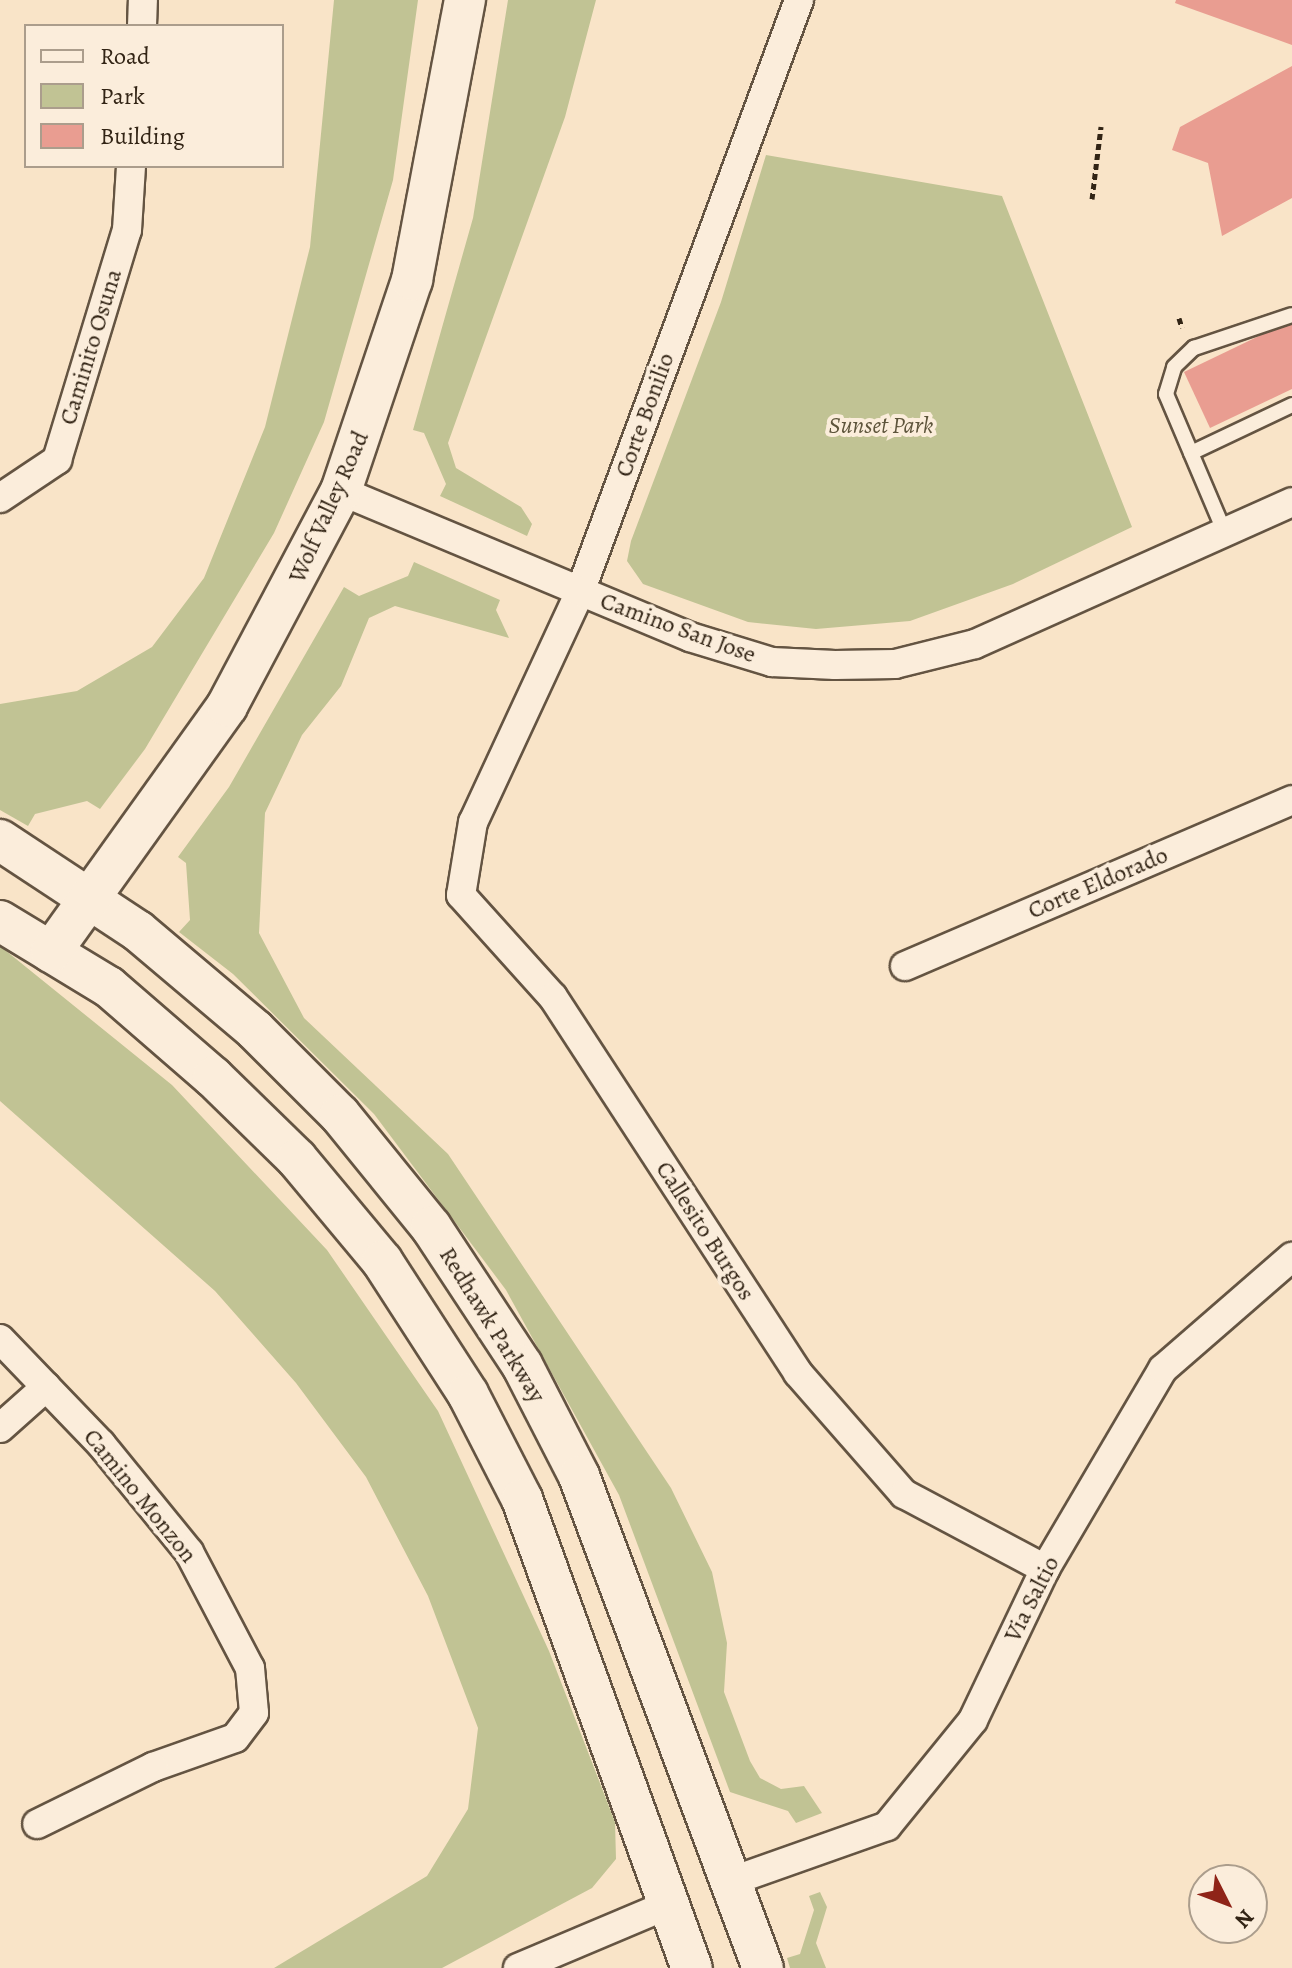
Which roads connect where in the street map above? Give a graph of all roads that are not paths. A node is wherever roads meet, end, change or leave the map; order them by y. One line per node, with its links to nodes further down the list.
1 (143, 0): 4 (street)
2 (465, 0): 9 (main road, Wolf Valley Road)
3 (799, 0): 13 (street, Corte Bonilio)
4 (142, 24)
5 (131, 168): 10 (street, Caminito Osuna)
6 (1292, 315): 8 (lane)
7 (1292, 405): 8 (lane)
8 (1191, 453): 12 (lane)
9 (341, 491): 13 (street, Camino San Jose); 17 (main road, Wolf Valley Road)
10 (0, 498)
11 (1292, 502): 12 (street, Camino San Jose)
12 (1225, 533): 13 (street, Camino San Jose)
13 (580, 592): 15 (street, Corte Bonilio)
14 (1292, 800): 20 (street, Corte Eldorado)
15 (473, 822): 25 (street, Callesito Burgos)
16 (0, 840): 17 (main road, Redhawk Parkway)
17 (91, 898): 19 (main road, Wolf Valley Road); 27 (main road, Redhawk Parkway)
18 (0, 921): 19 (main road)
19 (51, 952): 28 (main road)
20 (905, 966)
21 (1292, 1257): 25 (street, Via Saltio)
22 (0, 1339): 23 (street, Camino Monzon)
23 (46, 1387): 24 (street); 26 (street, Camino Monzon)
24 (0, 1428)
25 (1045, 1569): 27 (street, Via Saltio)
26 (37, 1824)
27 (732, 1881): 28 (main road); 31 (main road, Redhawk Parkway)
28 (672, 1903): 29 (street); 30 (main road)
29 (518, 1968)
30 (692, 1968)
31 (763, 1968)

